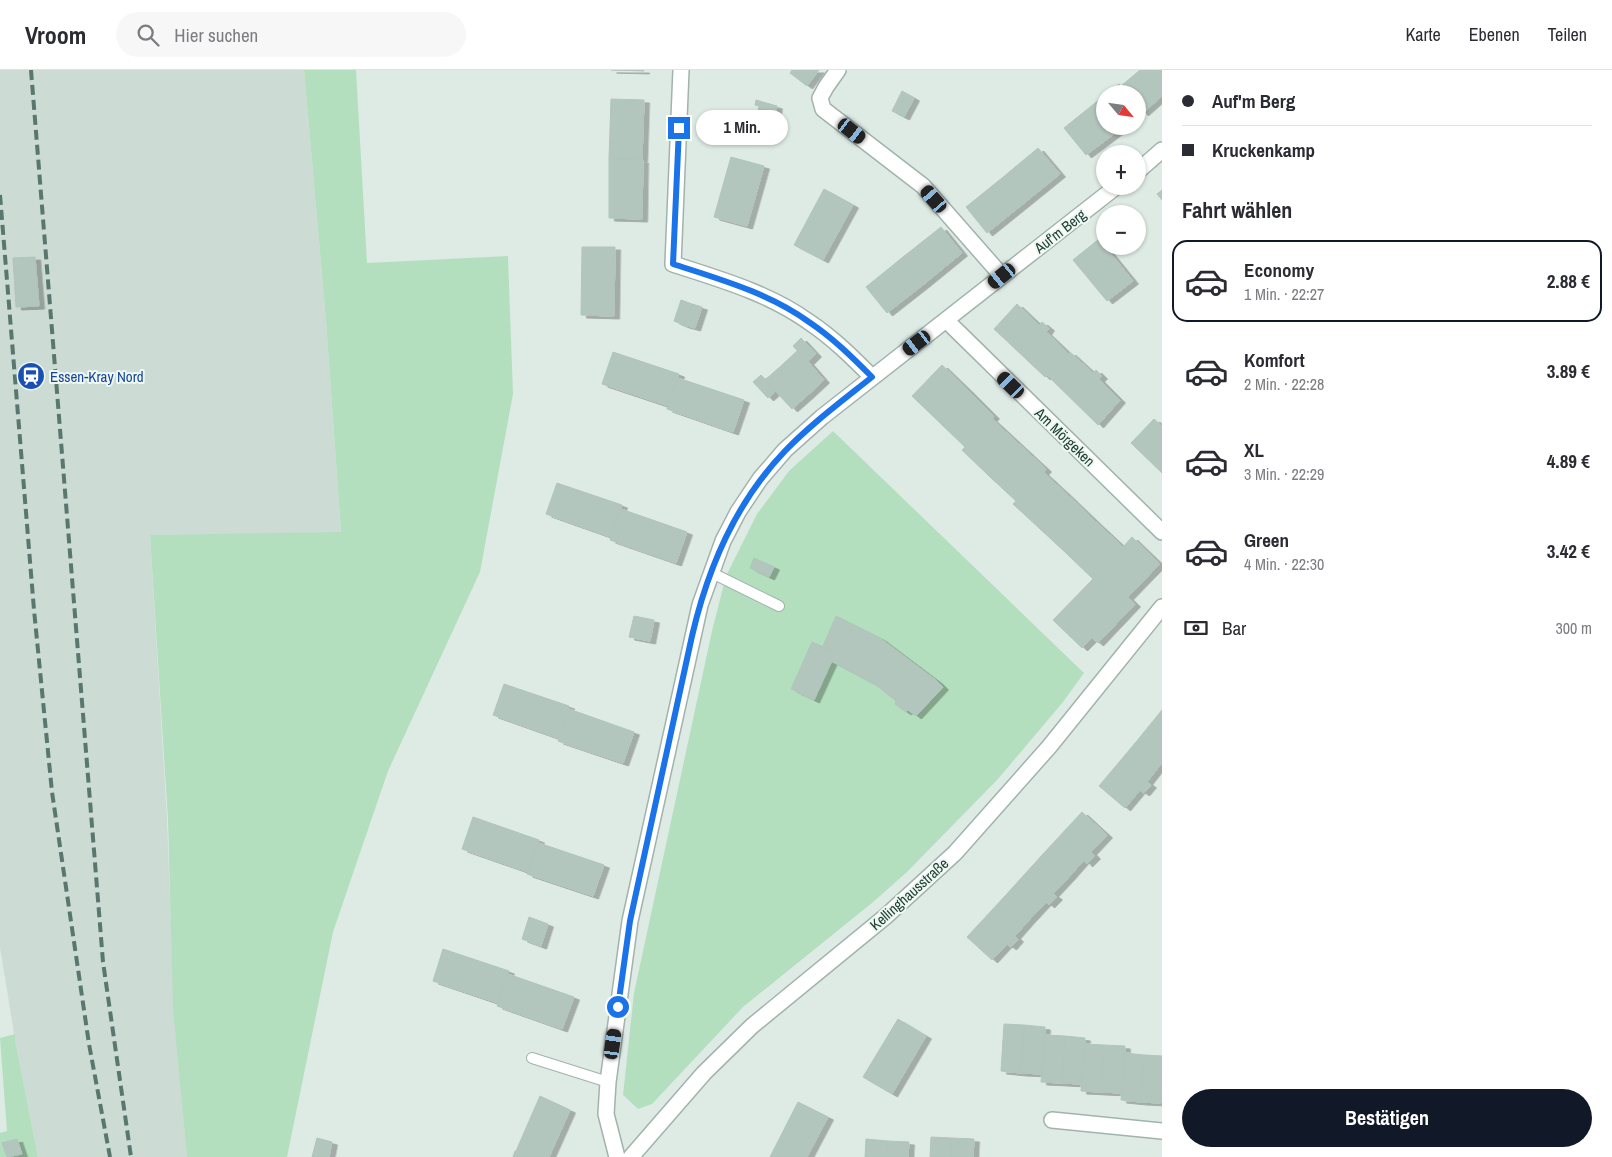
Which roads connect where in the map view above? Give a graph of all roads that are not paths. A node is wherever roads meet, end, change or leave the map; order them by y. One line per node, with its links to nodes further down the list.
1 (681, 70): 8 (street)
2 (838, 70): 6 (street)
3 (1162, 150): 4 (street)
4 (1146, 164)
5 (1106, 195): 6 (street, Auf'm Berg)
6 (1002, 276): 7 (street, Auf'm Berg)
7 (947, 321): 8 (street, Auf'm Berg); 9 (street, Am Mörgeken)
8 (872, 377): 10 (street, Auf'm Berg)
9 (1162, 532)
10 (710, 572): 11 (lane); 14 (street, Auf'm Berg)
11 (779, 606)
12 (1162, 608): 18 (street, Kellinghausstraße)
13 (532, 1058): 14 (lane)
14 (608, 1082): 17 (street, Auf'm Berg)
15 (1052, 1120): 16 (street)
16 (1162, 1131)
17 (617, 1157)
18 (631, 1157)

